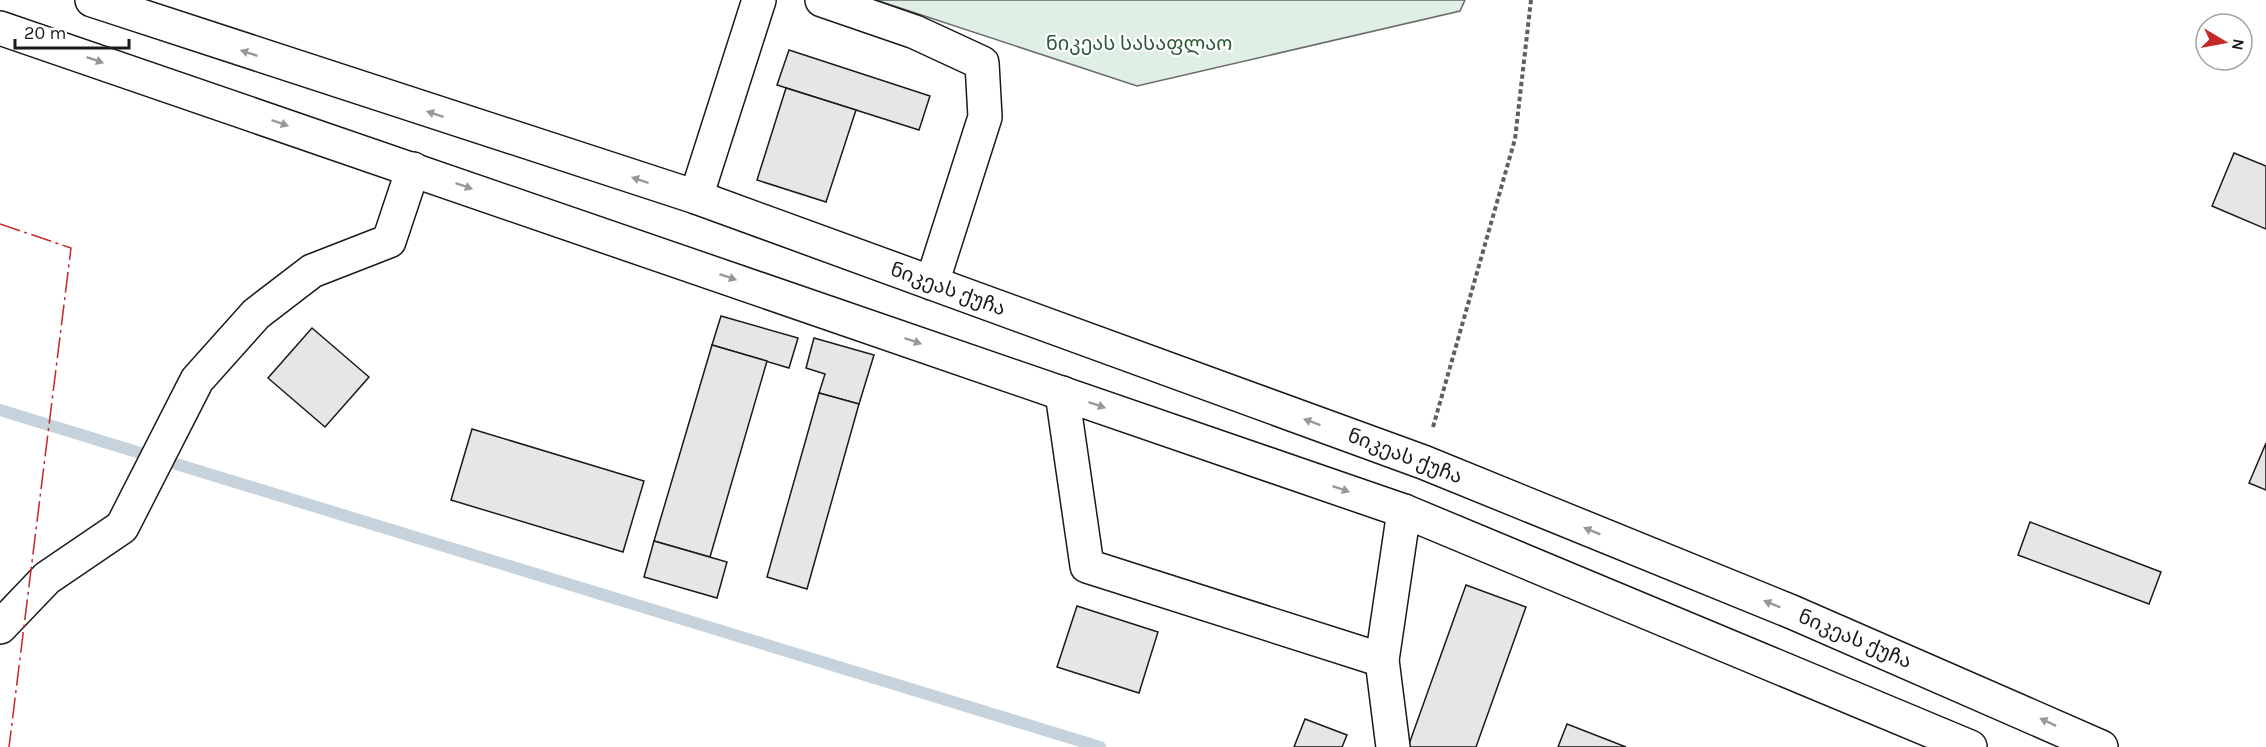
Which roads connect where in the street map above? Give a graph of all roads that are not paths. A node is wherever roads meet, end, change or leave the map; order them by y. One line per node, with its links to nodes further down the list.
1 (92, 0): 6 (main road, ნიკეას ქუჩა, one-way to 1)
2 (759, 0): 6 (main road)
3 (822, 0): 7 (main road)
4 (0, 28): 5 (main road, one-way to 5)
5 (413, 169): 8 (main road, one-way to 8); 10 (main road)
6 (696, 197): 7 (main road, ნიკეას ქუჩა)
7 (932, 283): 14 (main road, ნიკეას ქუჩა, one-way to 7)
8 (1062, 393): 9 (main road, one-way to 9); 11 (main road)
9 (1404, 511): 11 (main road); 13 (main road)
10 (0, 627)
11 (1382, 660): 12 (main road)
12 (1393, 747)
13 (1970, 747)
14 (2101, 747)

